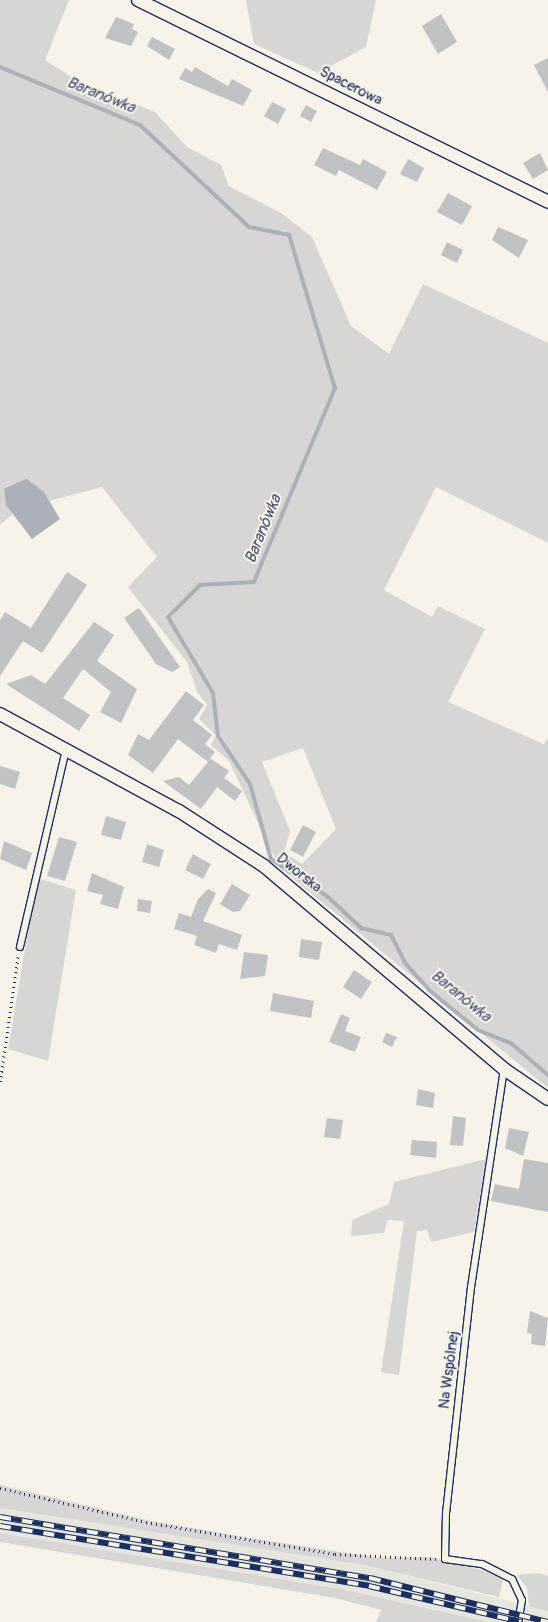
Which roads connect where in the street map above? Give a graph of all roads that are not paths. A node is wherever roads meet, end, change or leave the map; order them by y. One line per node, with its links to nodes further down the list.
1 (138, 0): 2 (street, Spacerowa)
2 (547, 200)
3 (0, 714): 4 (street, Dworska)
4 (66, 750): 5 (lane); 6 (street, Dworska)
5 (20, 947)
6 (504, 1069): 7 (street, Dworska); 8 (lane, Na Wspólnej)
7 (548, 1098)
8 (518, 1622)

